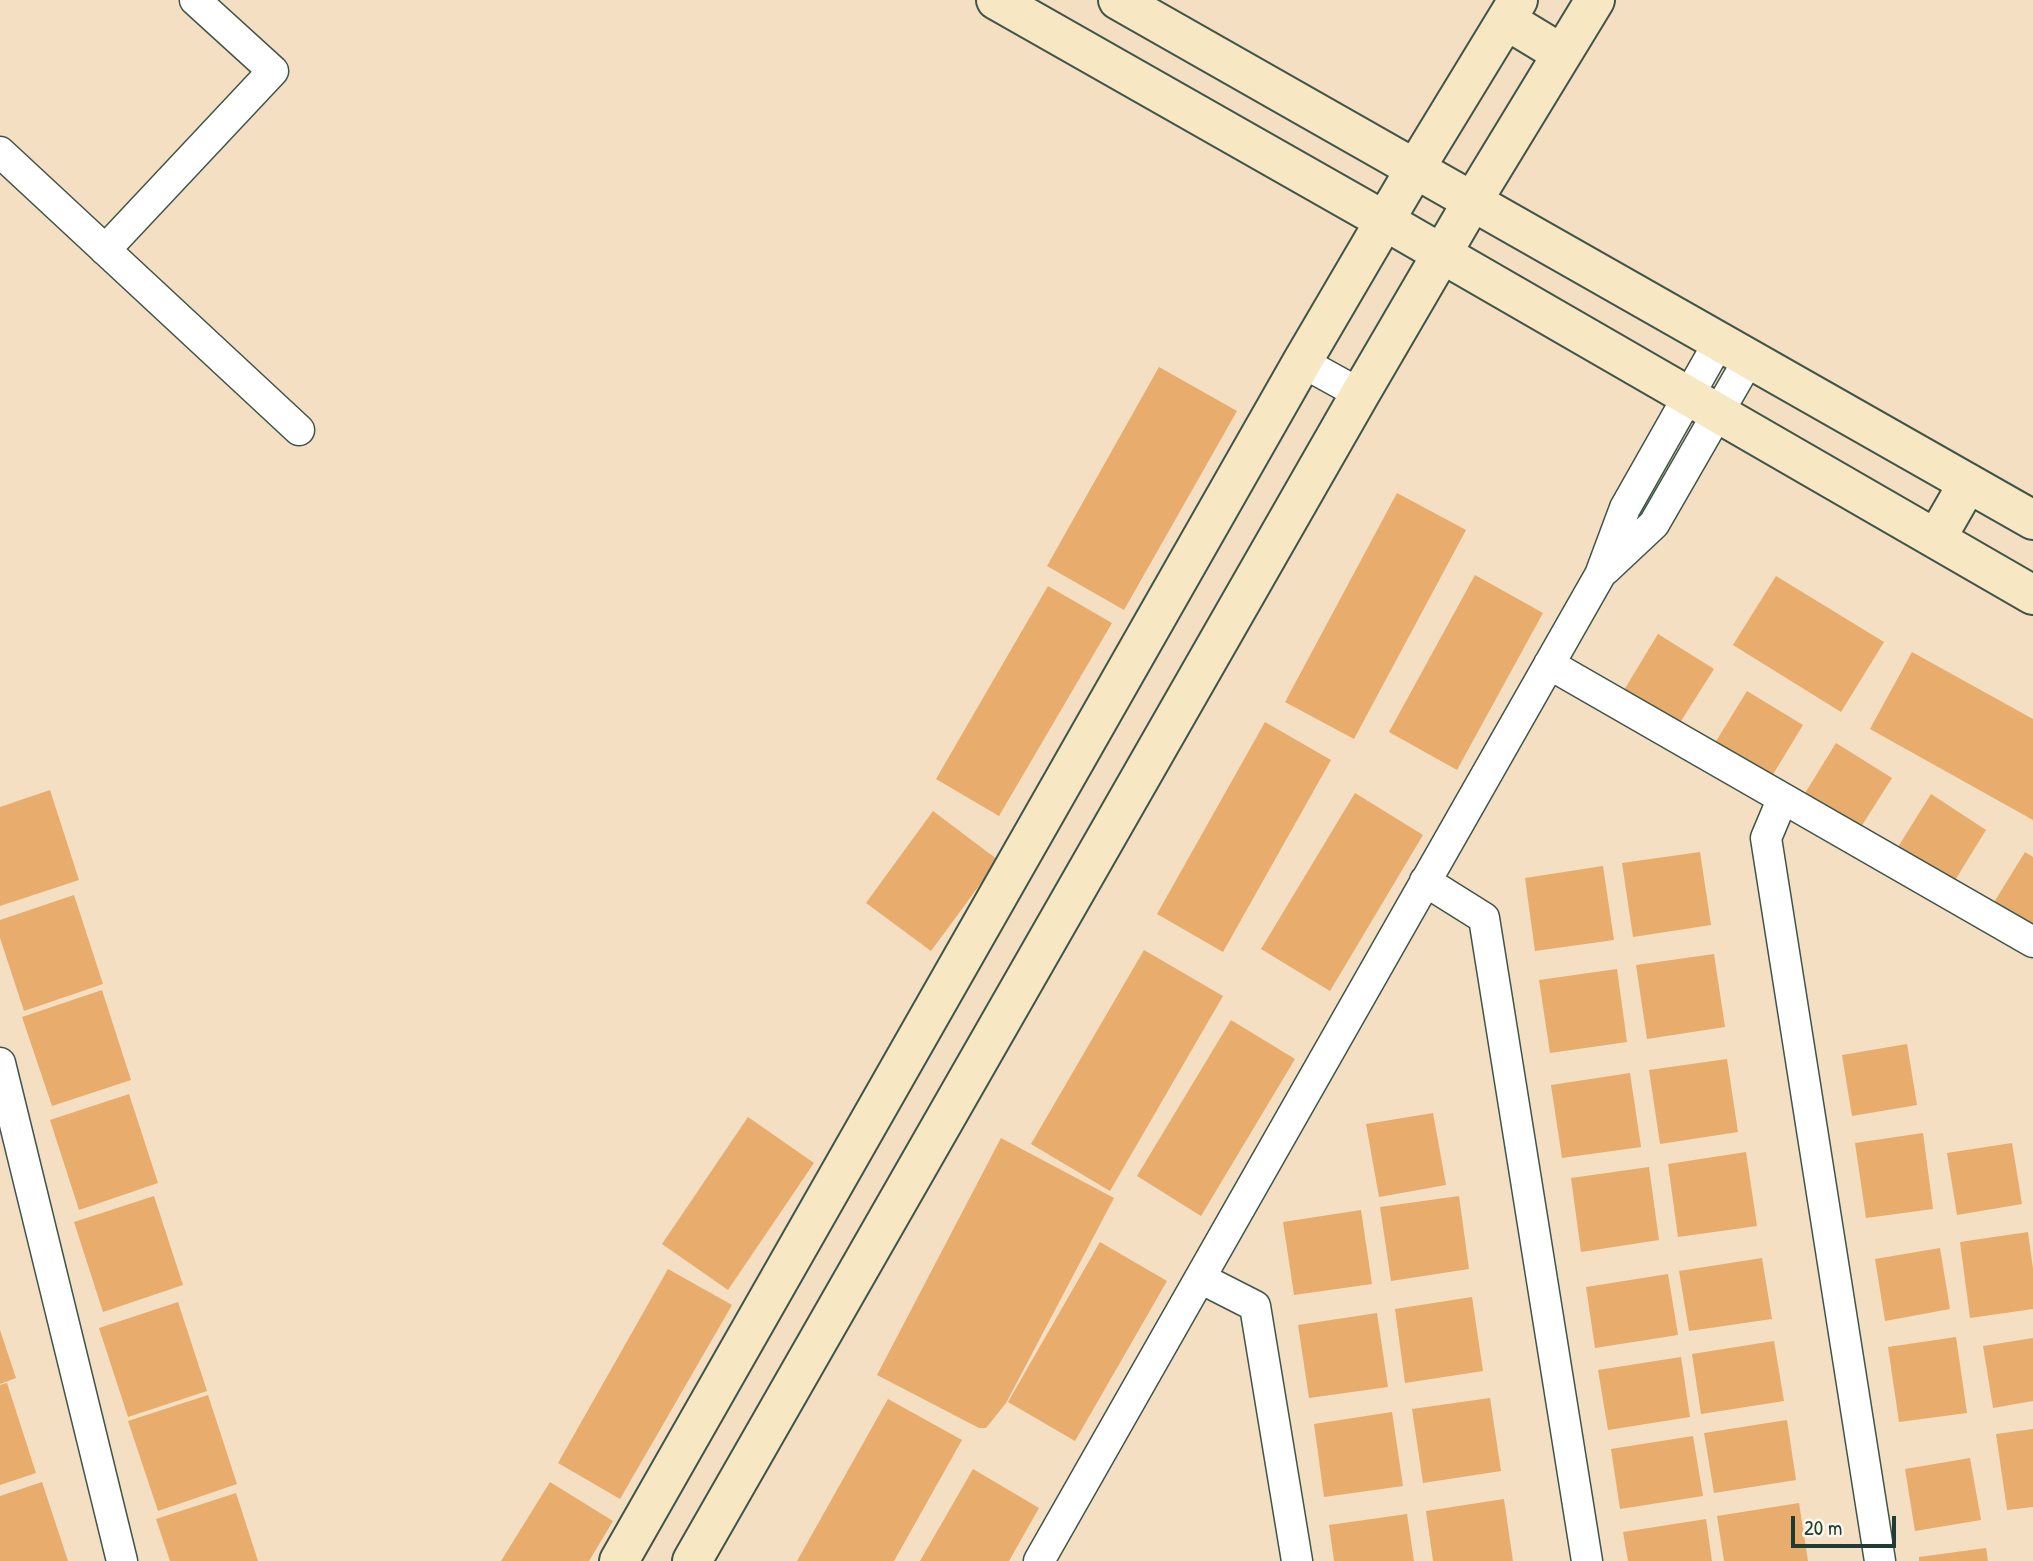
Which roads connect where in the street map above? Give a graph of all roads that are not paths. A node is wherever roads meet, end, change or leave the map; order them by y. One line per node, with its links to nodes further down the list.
1 (195, 0): 13 (street)
2 (996, 0): 8 (street)
3 (1118, 0): 6 (street)
4 (1595, 0): 7 (street)
5 (1512, 10): 7 (street); 10 (street)
6 (1198, 46): 8 (street); 10 (street)
7 (1562, 54): 11 (street)
8 (1167, 97): 12 (street)
9 (0, 152): 13 (street)
10 (1415, 169): 11 (street); 12 (street)
11 (1472, 202): 14 (street); 15 (street)
12 (1385, 221): 14 (street); 16 (street)
13 (105, 250): 19 (street)
14 (1441, 254): 17 (street); 18 (street)
15 (1734, 351): 18 (street); 20 (street)
16 (1302, 362): 17 (street); 31 (street)
17 (1360, 394): 32 (street)
18 (1703, 405): 22 (street); 24 (street)
19 (299, 430)
20 (1968, 483): 21 (street); 22 (street)
21 (2033, 520)
22 (1937, 539): 23 (street)
23 (2033, 595)
24 (1549, 664): 25 (street); 26 (street)
25 (1782, 800): 27 (street); 36 (street)
26 (1425, 881): 29 (street); 35 (street)
27 (2033, 942)
28 (0, 1063): 30 (street)
29 (1200, 1278): 33 (street); 34 (street)
30 (122, 1561)
31 (619, 1561)
32 (692, 1561)
33 (1039, 1561)
34 (1297, 1561)
35 (1587, 1561)
36 (1880, 1561)

